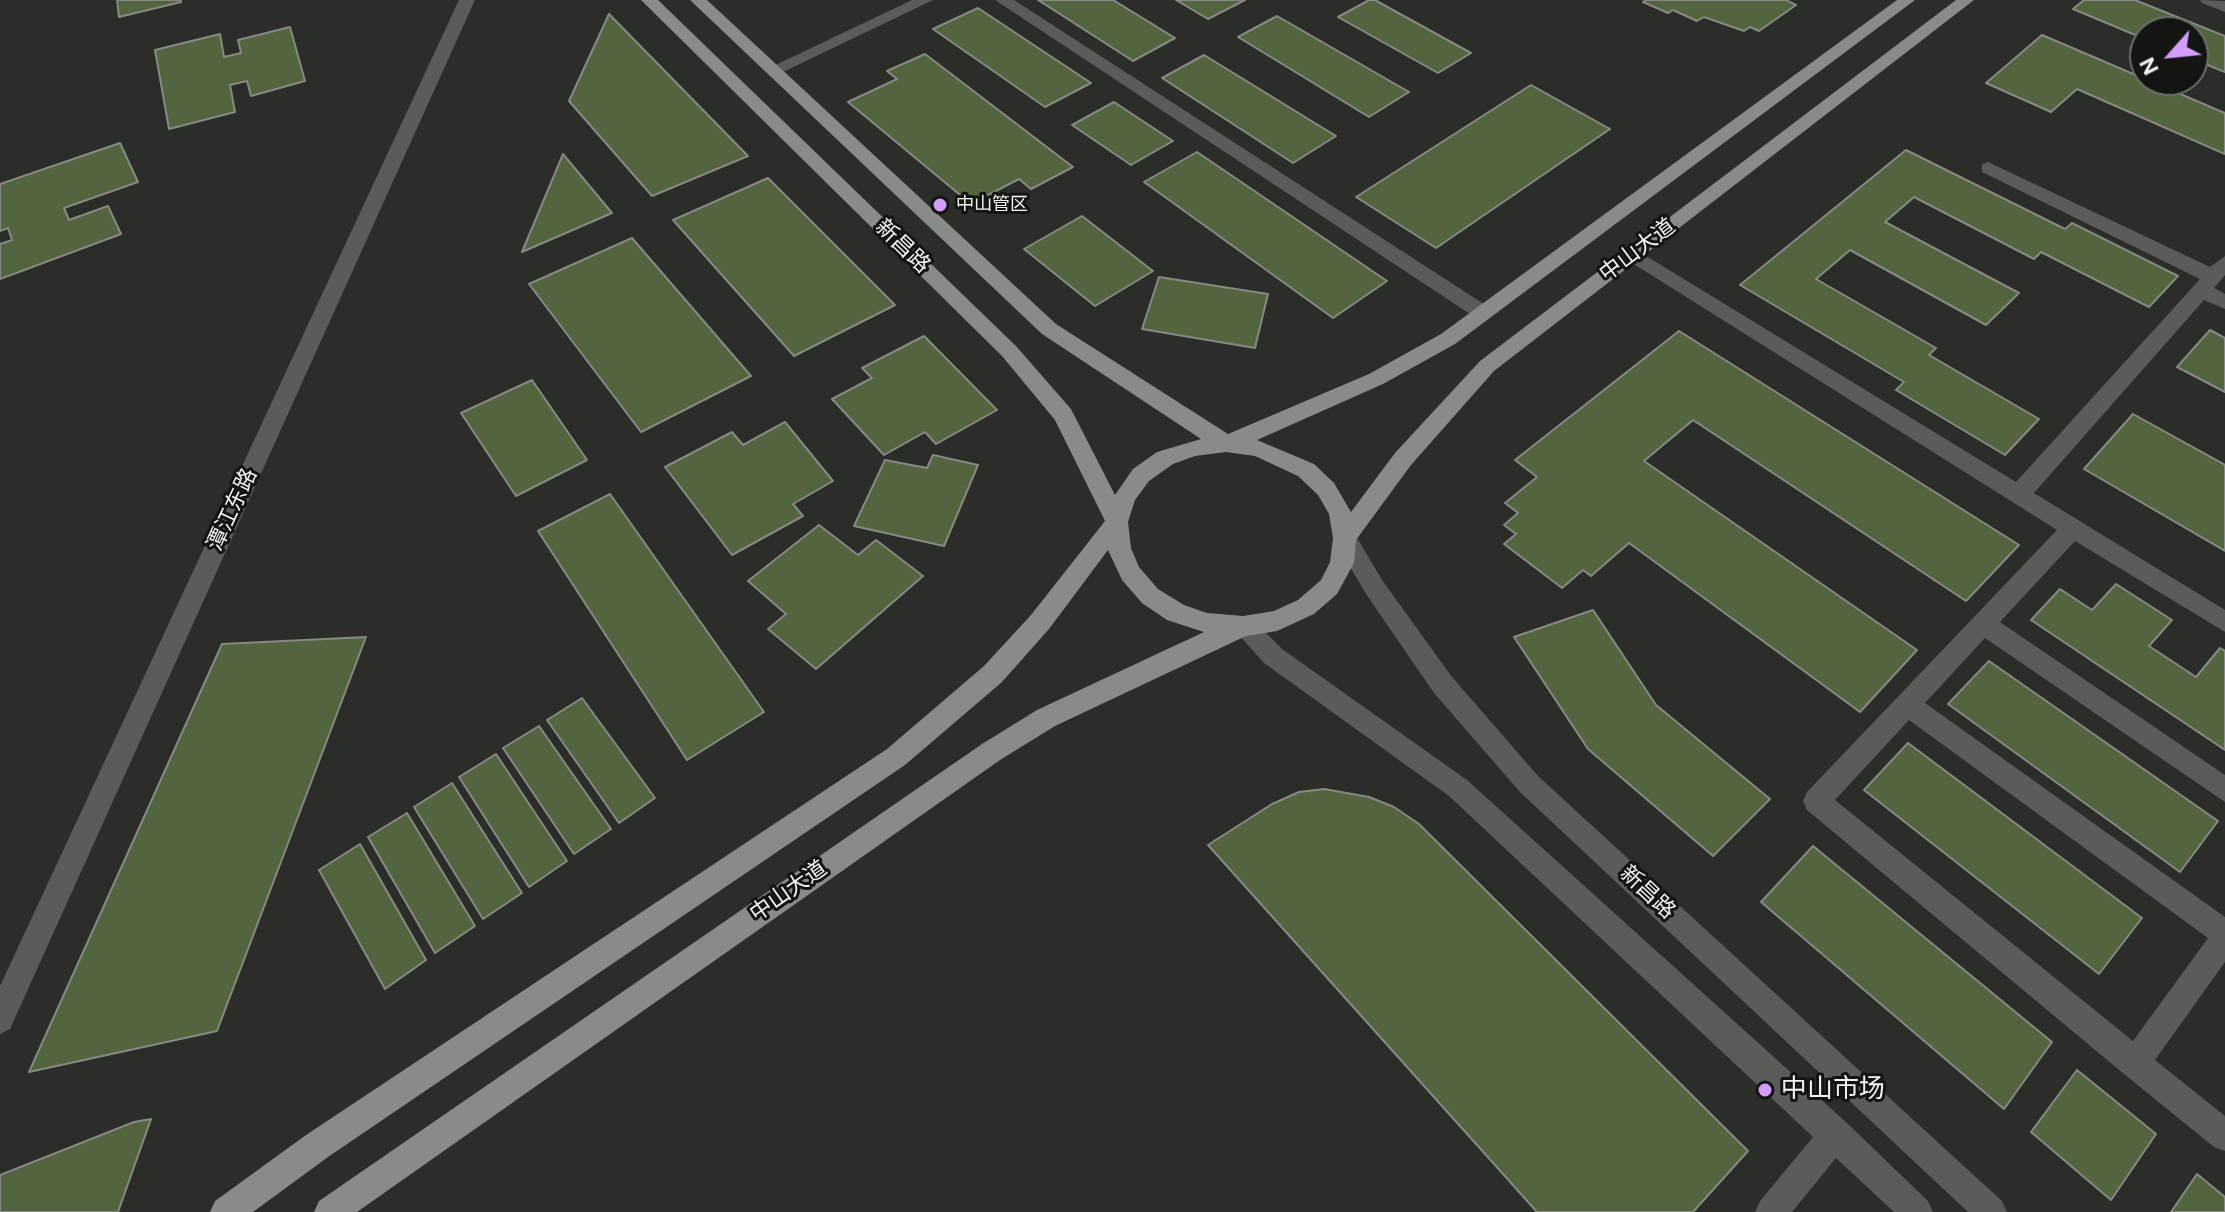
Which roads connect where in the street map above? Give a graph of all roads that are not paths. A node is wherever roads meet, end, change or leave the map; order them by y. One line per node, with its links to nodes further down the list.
1 (467, 0): 27 (street, 潭江东路)
2 (649, 0): 18 (main road, 新昌路)
3 (698, 0): 10 (main road, 新昌路)
4 (925, 0): 10 (street)
5 (1003, 0): 15 (street)
6 (1907, 0): 15 (main road, 中山大道)
7 (1966, 0): 12 (main road, 中山大道)
8 (2208, 0): 9 (street)
9 (2225, 7)
10 (773, 70): 16 (main road, 新昌路)
11 (1988, 168): 13 (street)
12 (1631, 256): 17 (street); 20 (main road, 中山大道)
13 (2213, 277): 14 (street); 17 (street)
14 (2225, 302)
15 (1483, 313): 16 (main road, 中山大道)
16 (1226, 444): 18 (main road); 20 (main road)
17 (2020, 493): 19 (street)
18 (1117, 522): 23 (main road); 31 (main road)
19 (2074, 527): 21 (street); 22 (street)
20 (1345, 538): 23 (main road); 35 (street, 新昌路)
21 (2225, 622)
22 (1984, 624): 24 (street); 25 (street)
23 (1243, 626): 29 (street); 32 (main road, 中山大道)
24 (1908, 705): 26 (street); 28 (street)
25 (2225, 790)
26 (2225, 936): 28 (street)
27 (0, 1019)
28 (2135, 1063): 30 (street)
29 (1836, 1134): 33 (street); 34 (street)
30 (2225, 1136)
31 (226, 1212)
32 (330, 1212)
33 (1771, 1212)
34 (1917, 1212)
35 (1991, 1212)

